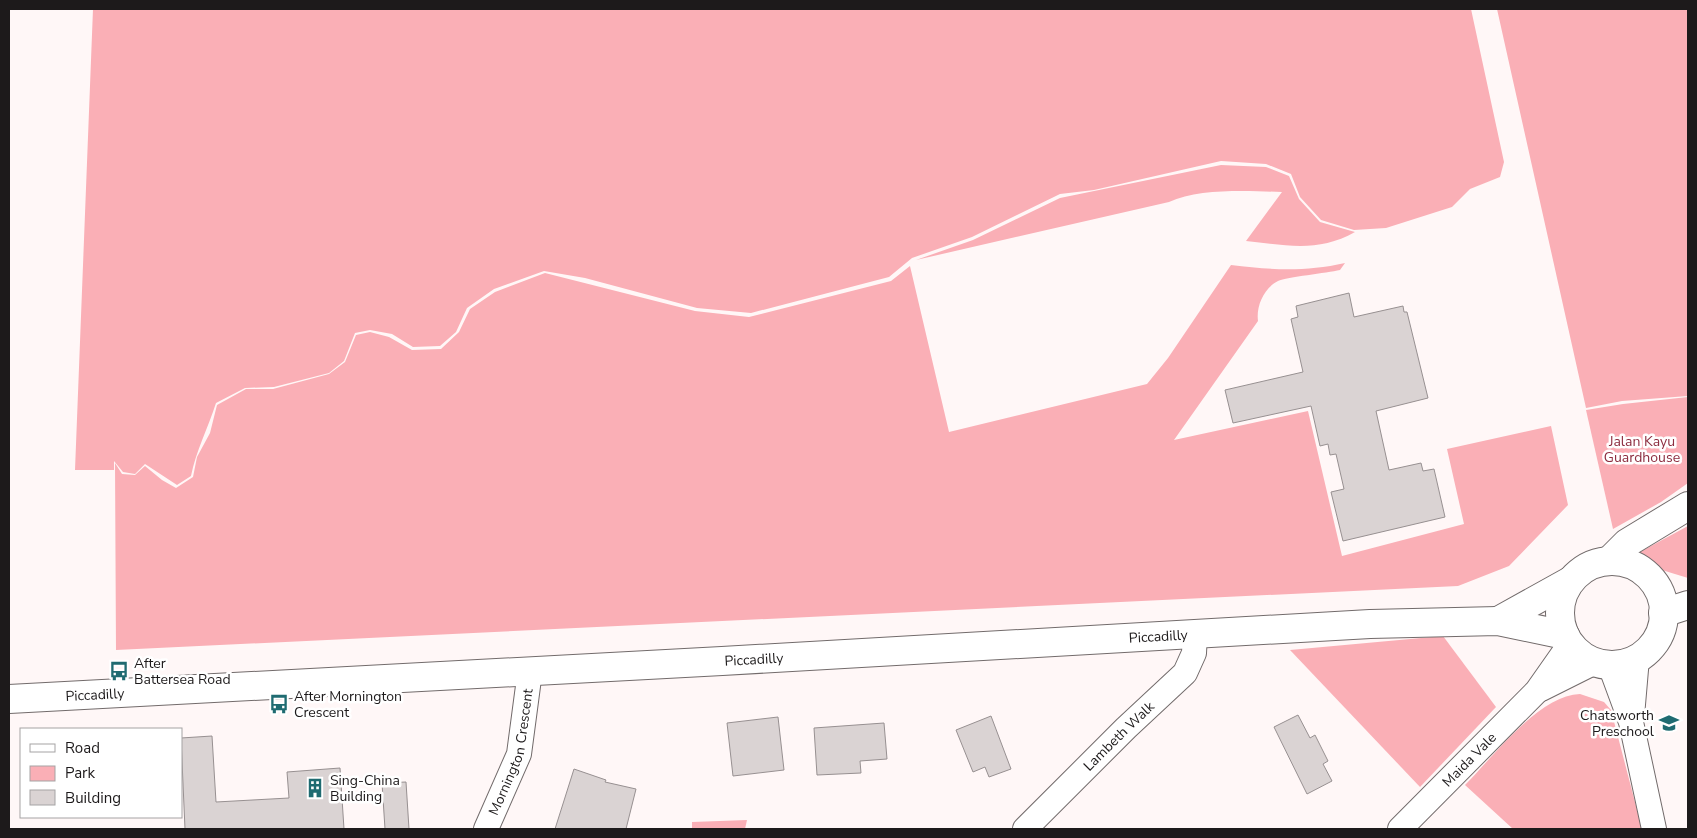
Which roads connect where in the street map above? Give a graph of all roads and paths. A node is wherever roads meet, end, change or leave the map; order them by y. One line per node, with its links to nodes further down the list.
1 (1688, 506): 2 (street)
2 (1609, 561): 3 (street); 4 (street)
3 (1570, 581): 5 (street, Piccadilly); 7 (street)
4 (1676, 609): 8 (street)
5 (1498, 620): 6 (street, Piccadilly); 7 (street, Piccadilly)
6 (1195, 634): 10 (street, Piccadilly); 15 (street, Lambeth Walk)
7 (1568, 640): 9 (street); 11 (street, Maida Vale)
8 (1637, 658): 9 (street); 13 (street)
9 (1602, 664): 11 (street, Maida Vale); 13 (street)
10 (530, 671): 12 (street, Piccadilly); 14 (street, Mornington Crescent)
11 (1537, 691): 16 (street, Maida Vale)
12 (9, 698)
13 (1631, 722): 17 (street)
14 (486, 829)
15 (1026, 829)
16 (1400, 829)
17 (1654, 829)

